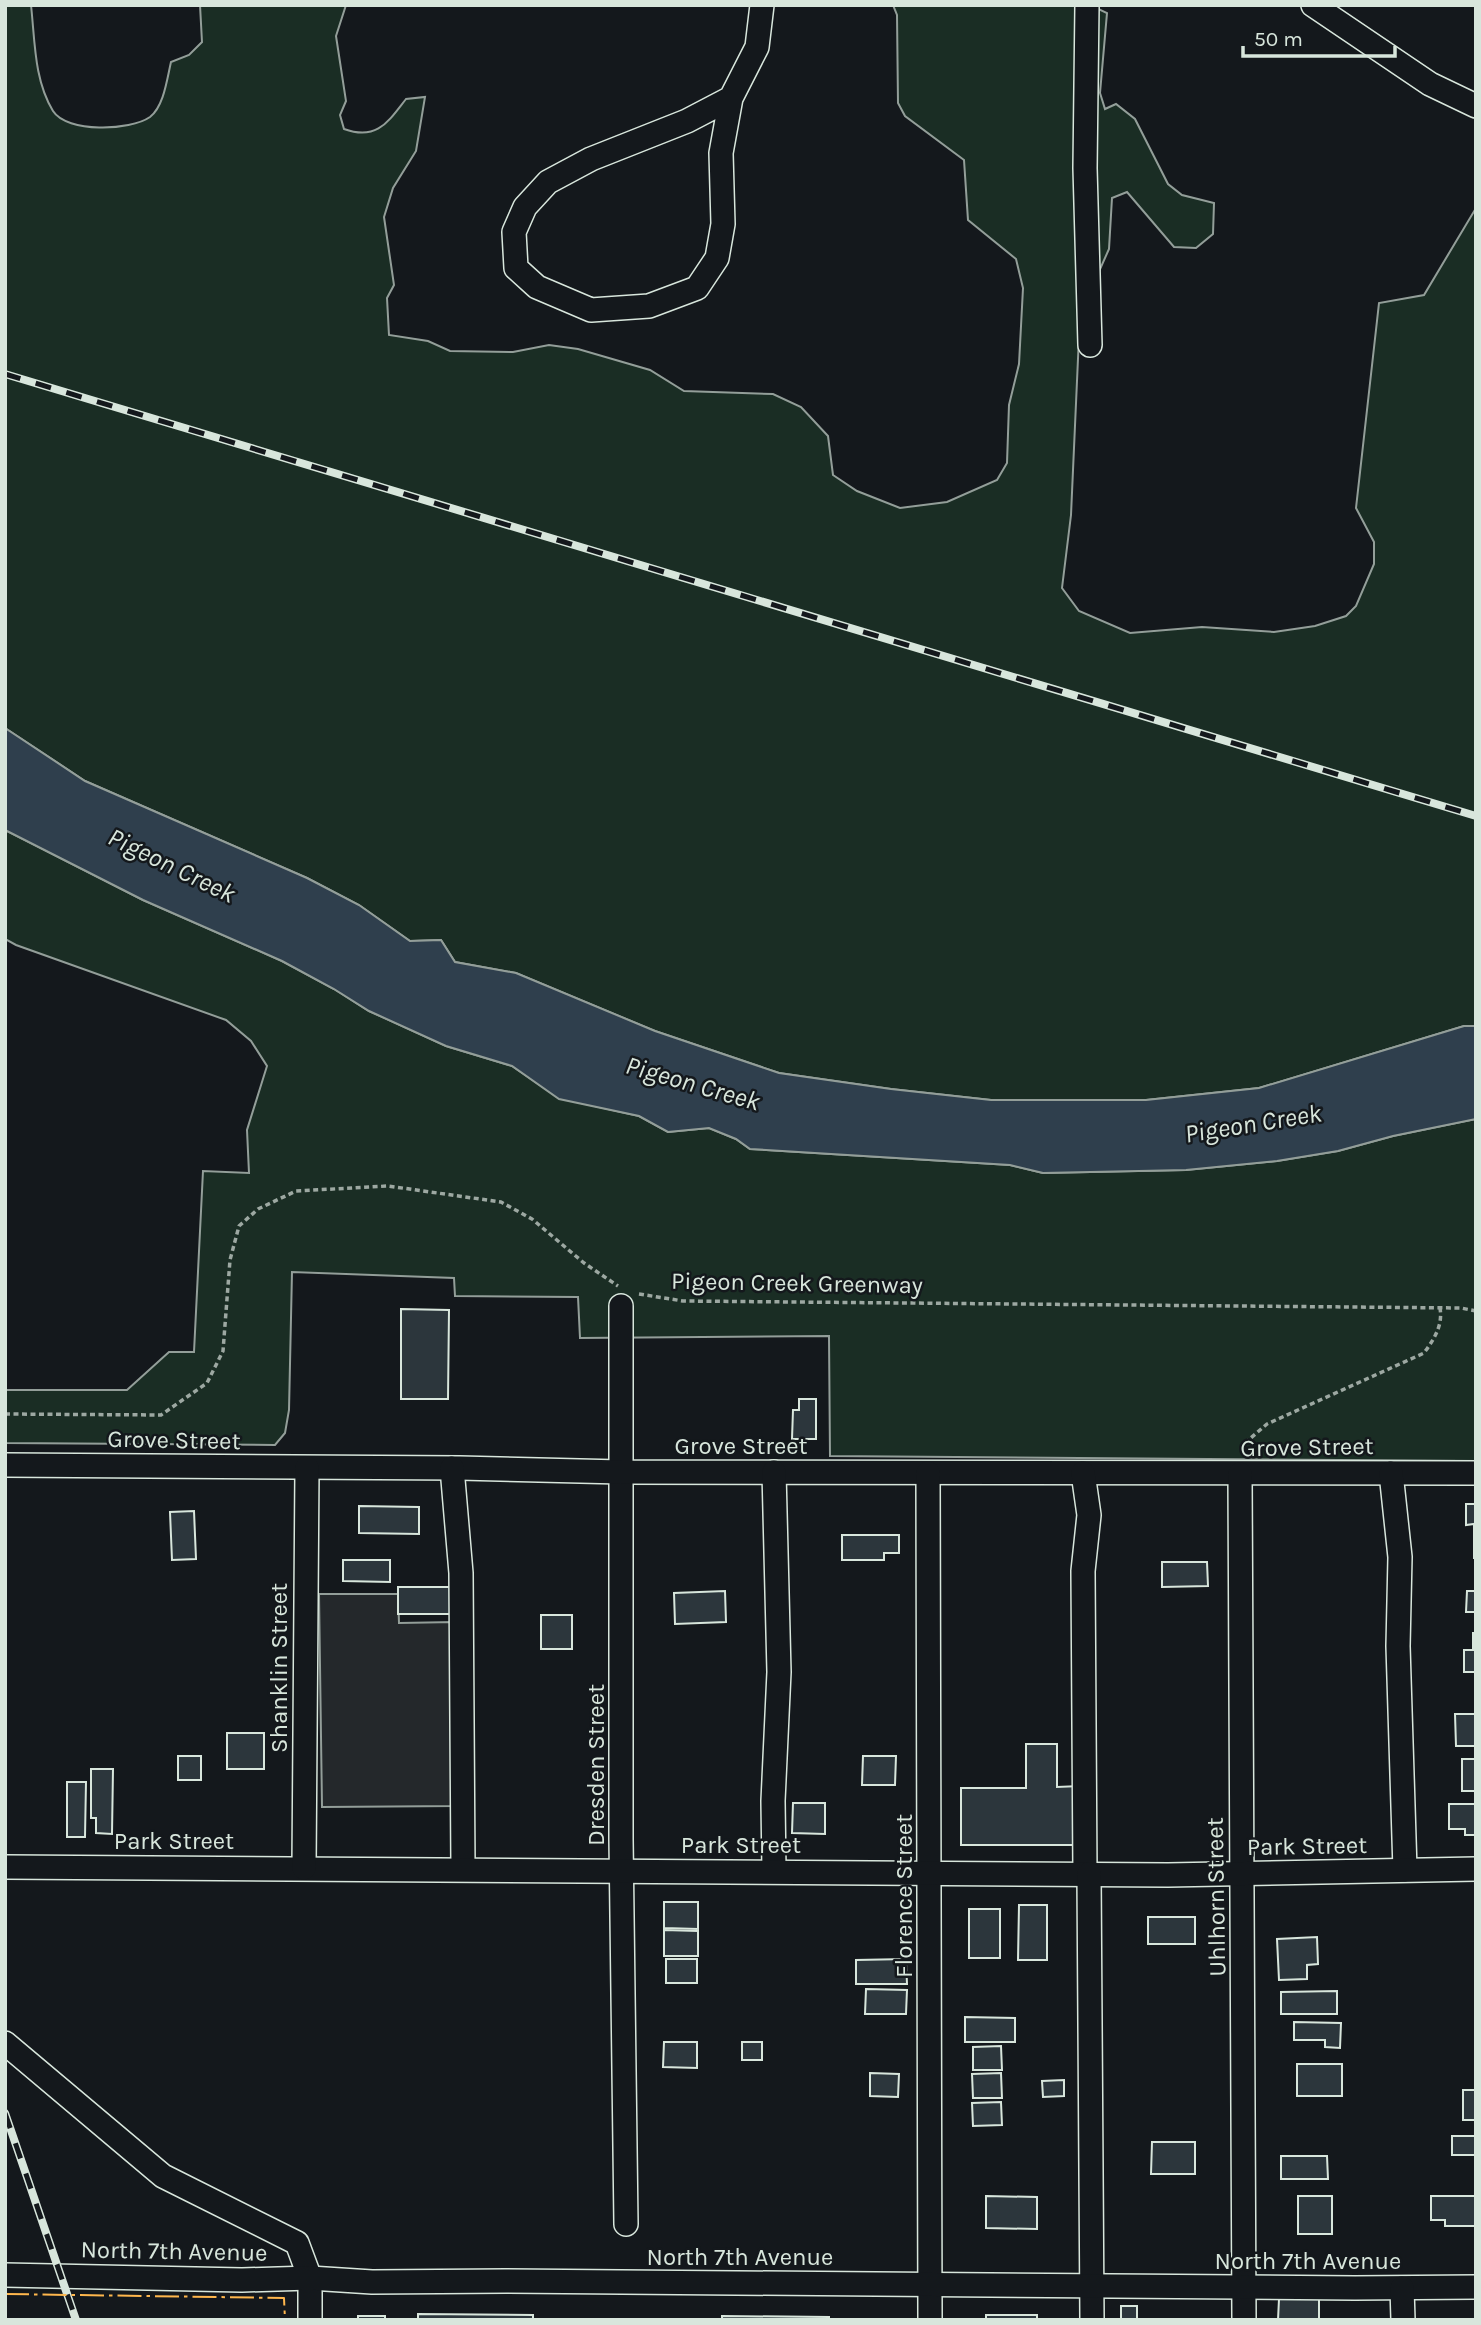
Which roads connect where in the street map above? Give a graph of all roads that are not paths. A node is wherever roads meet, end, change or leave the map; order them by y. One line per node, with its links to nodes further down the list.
1 (762, 5): 4 (street)
2 (1087, 5): 6 (street)
3 (1313, 5): 5 (street)
4 (732, 98): 4 (street)
5 (1476, 106)
6 (1090, 345)
7 (624, 1294): 11 (street, Dresden Street)
8 (5, 1465): 9 (street, Grove Street)
9 (307, 1468): 10 (street, Grove Street); 19 (street, Shanklin Street)
10 (452, 1468): 11 (street, Grove Street); 20 (street)
11 (621, 1472): 12 (street, Grove Street); 23 (street, Dresden Street)
12 (774, 1472): 13 (street, Grove Street); 24 (street)
13 (928, 1473): 14 (street, Grove Street); 25 (street, Florence Street)
14 (1083, 1473): 17 (street, Grove Street); 27 (street)
15 (1391, 1473): 16 (street, Grove Street); 17 (street, Grove Street); 22 (street)
16 (1476, 1473)
17 (1240, 1474): 26 (street, Uhlhorn Street)
18 (5, 1867): 19 (street, Park Street)
19 (304, 1868): 20 (street, Park Street)
20 (463, 1868): 23 (street, Park Street)
21 (1476, 1868): 22 (street, Park Street)
22 (1405, 1870): 26 (street, Park Street)
23 (623, 1871): 24 (street, Park Street); 29 (street, Dresden Street)
24 (774, 1871): 25 (street, Park Street)
25 (931, 1873): 27 (street, Park Street); 32 (street, Florence Street)
26 (1243, 1873): 27 (street, Park Street); 34 (street, Uhlhorn Street)
27 (1087, 1874): 33 (street)
28 (5, 2043): 31 (street)
29 (626, 2224)
30 (5, 2275): 31 (street, North 7th Avenue)
31 (310, 2278): 32 (street, North 7th Avenue); 37 (street)
32 (931, 2283): 33 (street, North 7th Avenue); 38 (street, Florence Street)
33 (1091, 2285): 34 (street, North 7th Avenue); 39 (street)
34 (1244, 2287): 36 (street, North 7th Avenue); 40 (street, Uhlhorn Street)
35 (1476, 2287): 36 (street, North 7th Avenue)
36 (1402, 2288): 41 (street)
37 (310, 2320)
38 (930, 2320)
39 (1092, 2320)
40 (1244, 2320)
41 (1402, 2320)

